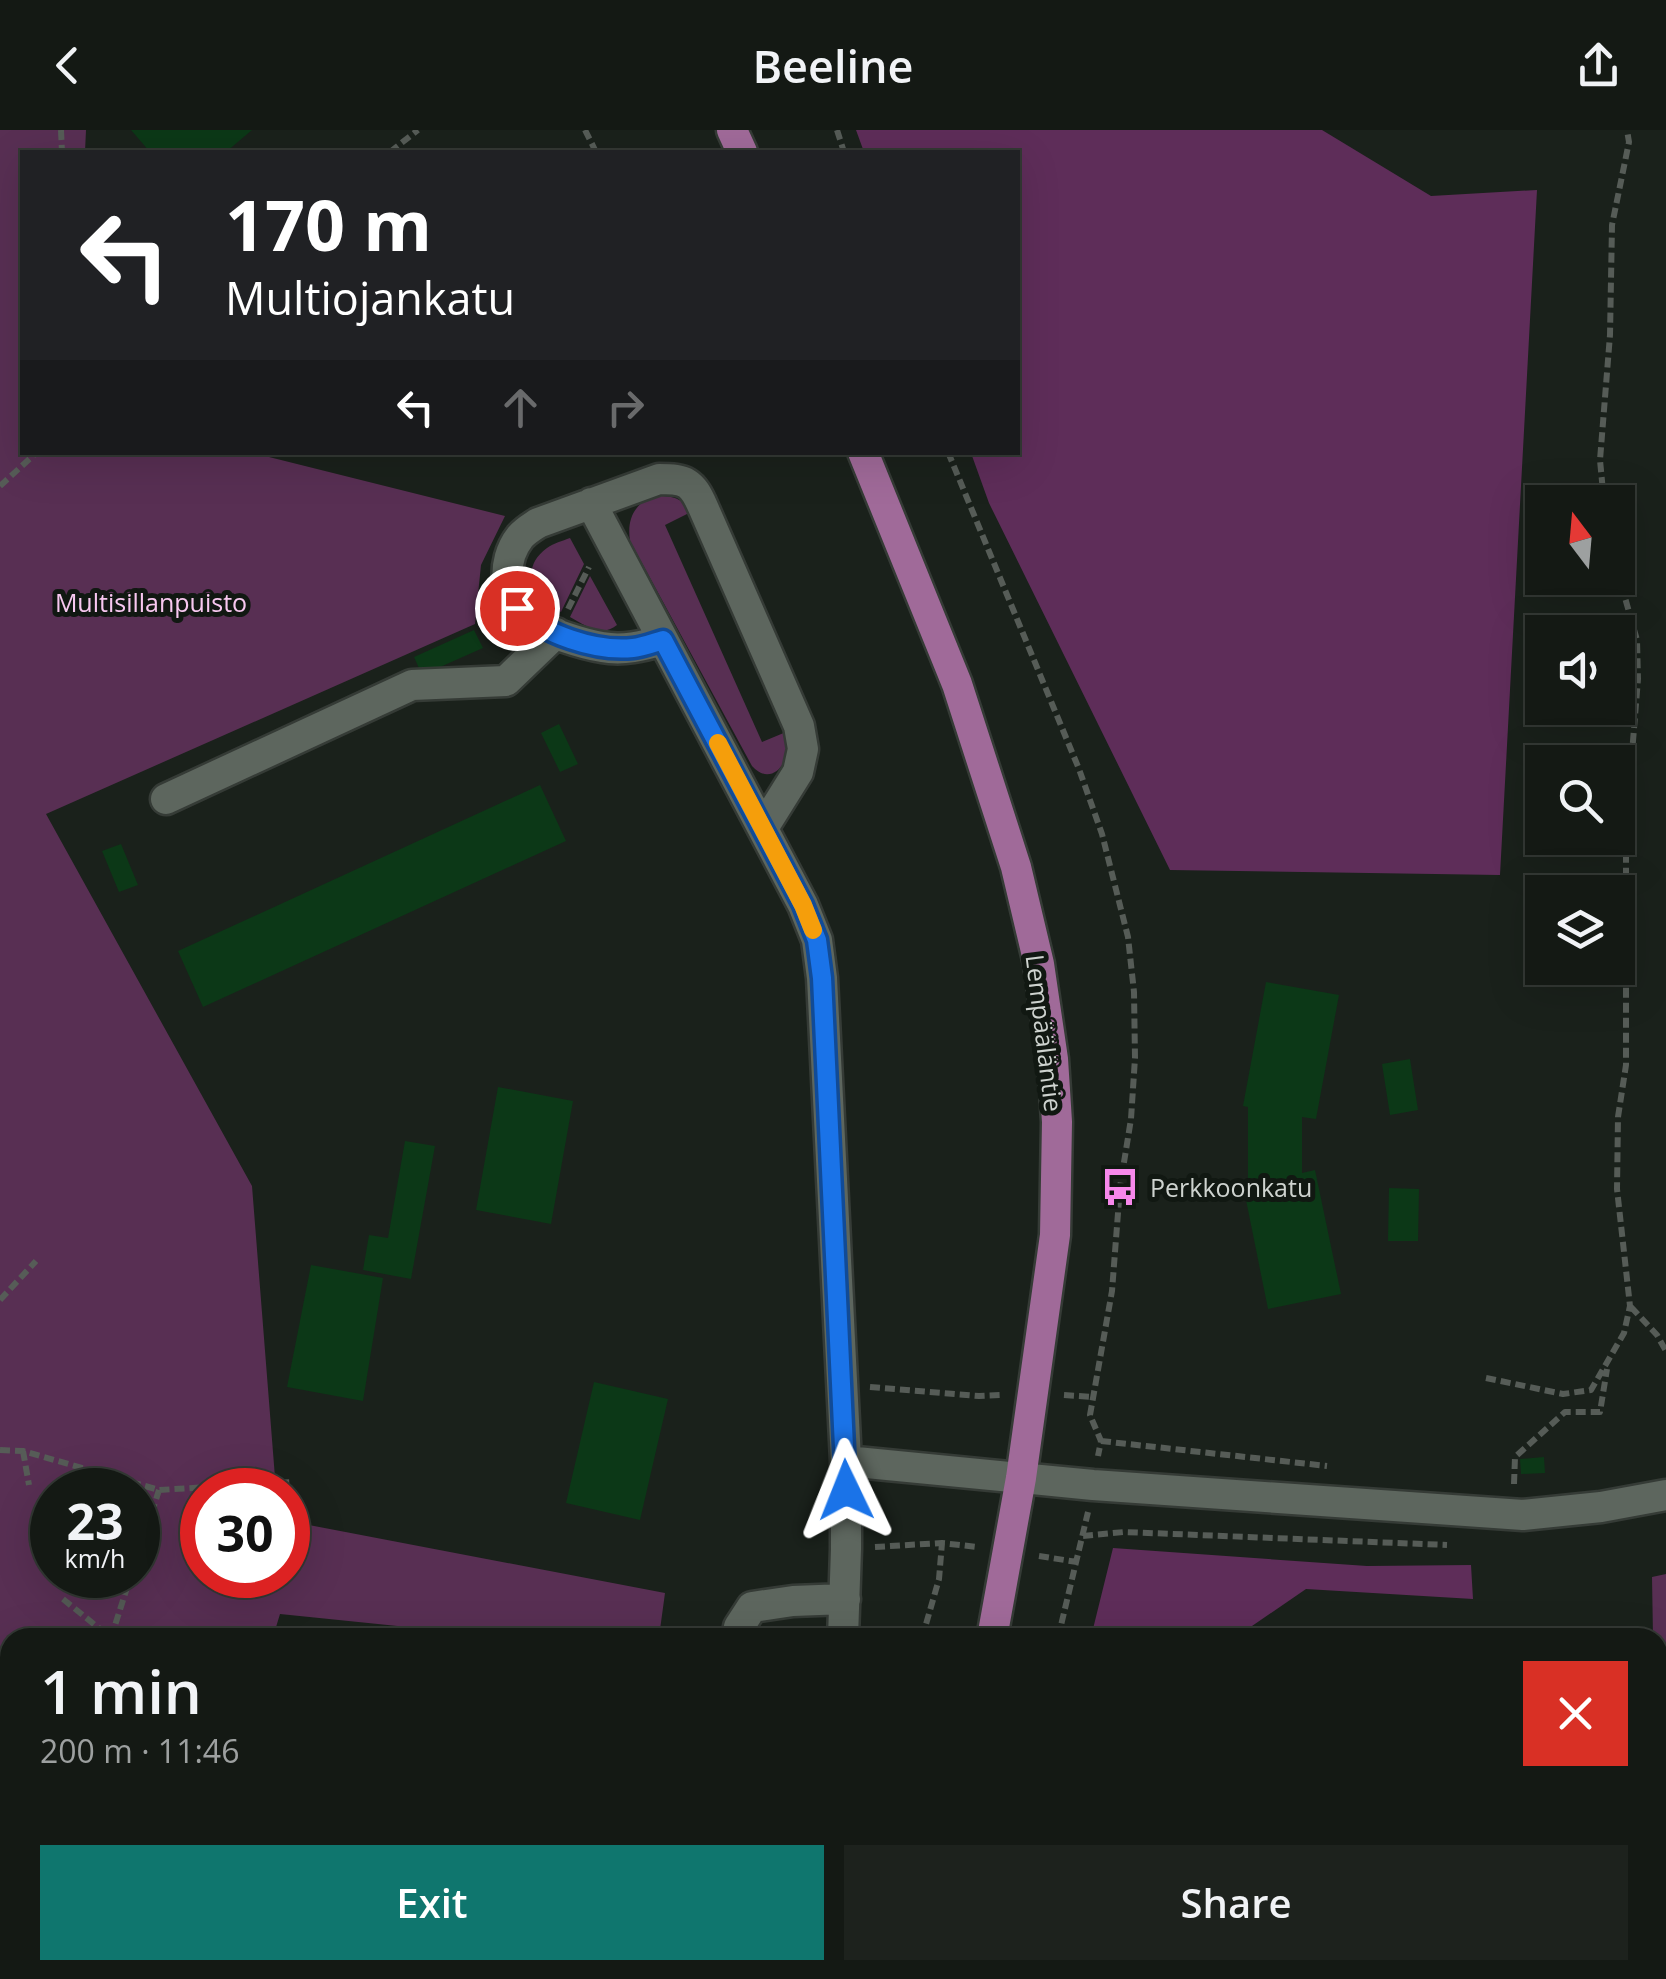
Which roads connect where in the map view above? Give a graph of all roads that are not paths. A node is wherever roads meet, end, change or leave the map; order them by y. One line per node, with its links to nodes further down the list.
1 (864, 455): 8 (main road, Lempääläntie)
2 (597, 514): 3 (street); 4 (street); 6 (street)
3 (556, 633): 4 (street); 5 (street)
4 (663, 640): 6 (street)
5 (166, 799)
6 (763, 828): 7 (street)
7 (846, 1461): 8 (street); 10 (street)
8 (1021, 1478): 9 (street); 13 (main road, Lempääläntie)
9 (1666, 1495)
10 (846, 1599): 11 (street); 12 (street)
11 (740, 1628)
12 (844, 1628)
13 (994, 1628)

